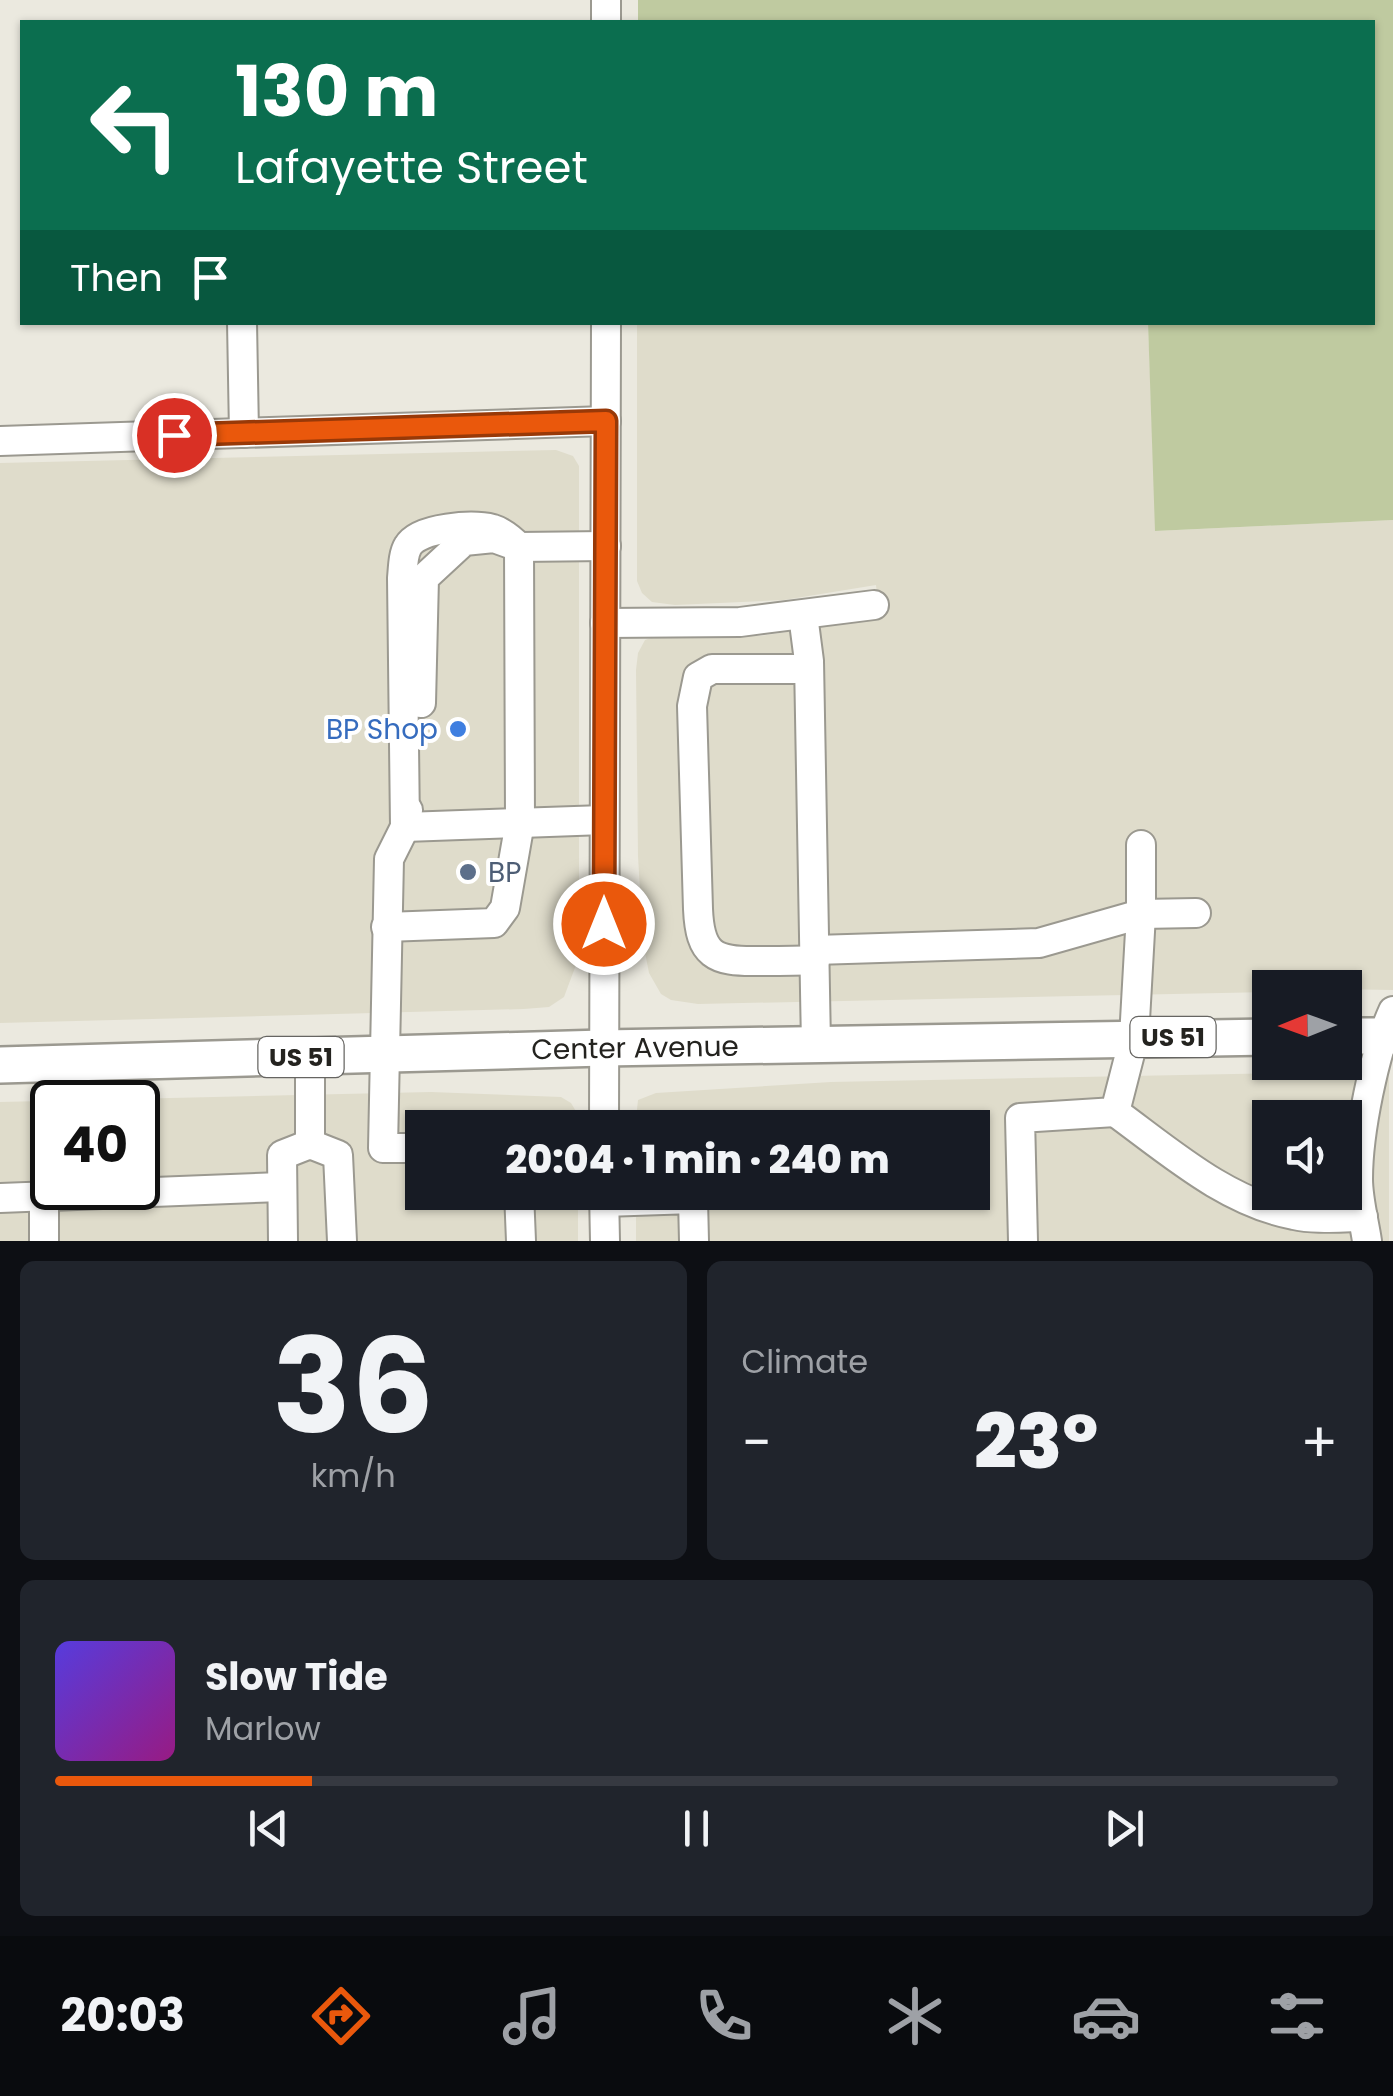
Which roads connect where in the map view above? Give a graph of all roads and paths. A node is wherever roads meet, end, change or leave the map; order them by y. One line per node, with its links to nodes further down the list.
1 (242, 325): 4 (street)
2 (606, 325): 3 (street)
3 (606, 421): 4 (street); 6 (street)
4 (244, 433): 5 (street)
5 (0, 441)
6 (606, 546): 7 (street); 10 (street)
7 (519, 548): 13 (street); 14 (street)
8 (874, 606): 9 (street)
9 (803, 614): 10 (street); 11 (street)
10 (605, 623): 12 (street)
11 (810, 668): 19 (street); 19 (street)
12 (604, 820): 13 (street); 25 (street)
13 (520, 822): 14 (street); 18 (street)
14 (405, 827): 18 (street)
15 (1140, 845): 17 (street)
16 (1196, 913): 17 (street)
17 (1141, 914): 19 (street); 23 (street)
18 (386, 927): 26 (street)
19 (815, 955): 24 (street)
20 (1389, 1028): 21 (main road); 41 (street)
21 (1362, 1033)
22 (1252, 1037): 23 (main road, Center Avenue / US 51)
23 (1134, 1038): 24 (main road, Center Avenue / US 51); 30 (street)
24 (816, 1045): 25 (main road, Center Avenue / US 51)
25 (603, 1048): 26 (main road, Center Avenue / US 51); 29 (street)
26 (384, 1055): 27 (main road, Center Avenue / US 51); 32 (street)
27 (310, 1057): 28 (main road, Center Avenue / US 51); 31 (street)
28 (0, 1065)
29 (604, 1110)
30 (1115, 1112): 41 (street); 48 (street)
31 (310, 1144): 33 (street); 44 (street)
32 (405, 1148)
33 (281, 1187): 34 (street); 43 (street)
34 (160, 1192)
35 (30, 1197): 36 (street)
36 (0, 1198)
37 (44, 1210): 42 (street)
38 (519, 1210): 45 (street)
39 (604, 1210): 46 (street)
40 (693, 1210): 47 (street)
41 (1365, 1229)
42 (44, 1241)
43 (283, 1241)
44 (342, 1241)
45 (521, 1241)
46 (604, 1241)
47 (694, 1241)
48 (1023, 1241)

